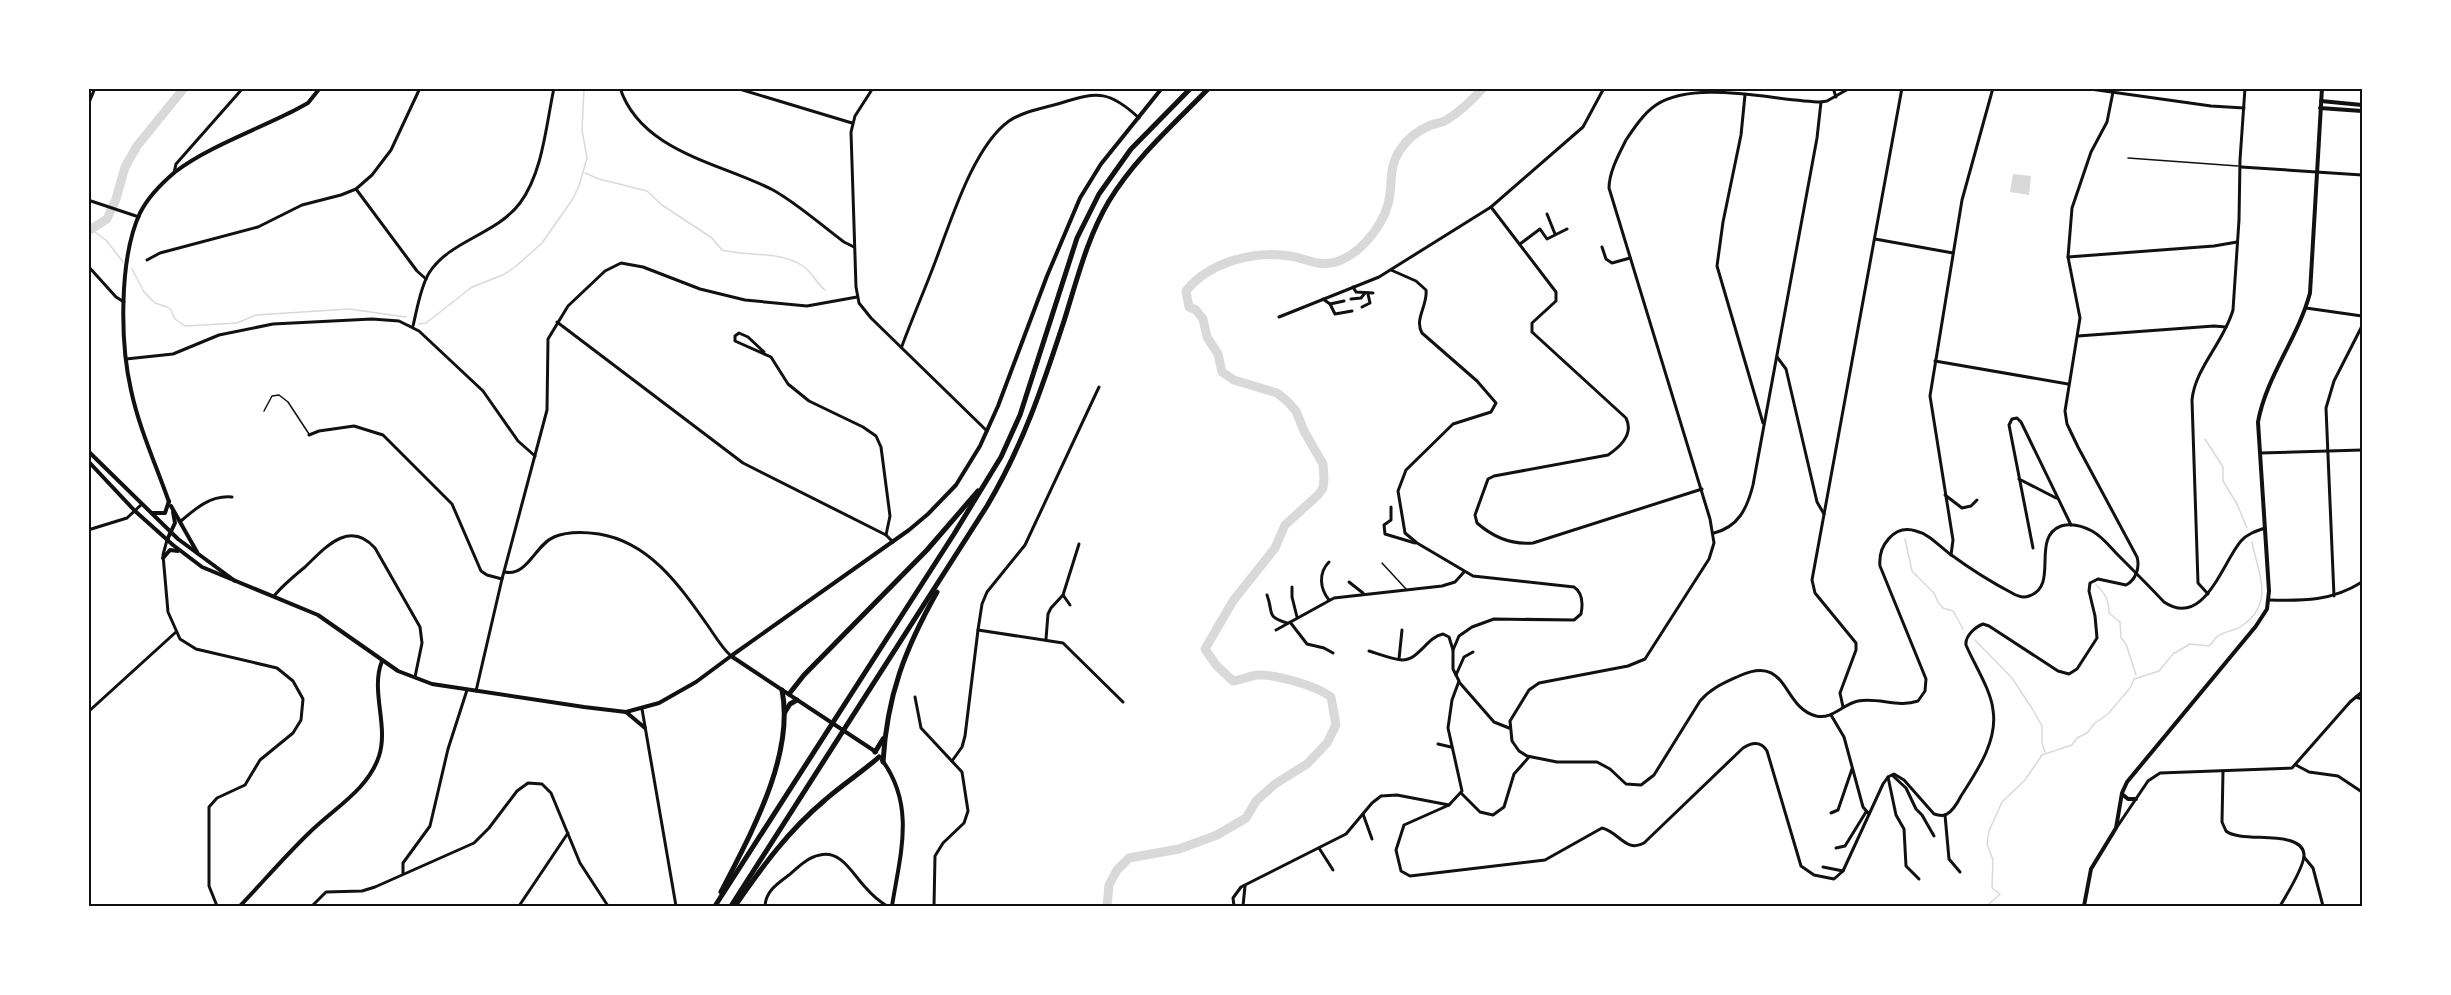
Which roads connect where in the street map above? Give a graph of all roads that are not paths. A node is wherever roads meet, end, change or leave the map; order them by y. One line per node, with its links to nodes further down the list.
1 (95, 88): 27 (street)
2 (243, 88): 37 (street)
3 (320, 88): 37 (street)
4 (420, 88): 39 (street)
5 (554, 88): 57 (street)
6 (620, 88): 49 (street)
7 (736, 88): 33 (street)
8 (873, 88): 33 (street)
9 (1088, 88): 22 (street)
10 (1162, 88): 32 (street)
11 (1190, 88): 94 (highway)
12 (1209, 88): 115 (highway)
13 (1604, 88): 41 (street)
14 (1833, 88): 24 (street)
15 (1850, 88): 24 (street)
16 (1902, 88): 46 (street)
17 (1993, 88): 51 (street)
18 (2083, 88): 21 (street)
19 (2245, 88): 29 (street)
20 (2322, 88): 25 (street)
21 (2113, 92): 29 (street); 52 (street)
22 (1087, 95): 32 (street); 77 (street)
23 (1745, 95): 26 (street); 53 (street); 85 (street)
24 (1836, 97): 26 (street)
25 (2321, 101): 28 (street); 30 (street)
26 (1821, 102): 79 (street)
27 (88, 105)
28 (2362, 105)
29 (2244, 108): 35 (street)
30 (2320, 108): 31 (street); 36 (street)
31 (2362, 111)
32 (1139, 118): 86 (street)
33 (852, 123): 49 (street)
34 (2128, 158): 35 (lane)
35 (2241, 167): 36 (street); 47 (street)
36 (2316, 172): 38 (street); 68 (street)
37 (174, 173): 43 (street)
38 (2362, 175)
39 (356, 189): 54 (street); 57 (street)
40 (88, 200): 43 (street)
41 (1491, 207): 48 (street); 56 (street)
42 (1547, 214): 45 (street)
43 (139, 217): 65 (street)
44 (1567, 229): 45 (street)
45 (1555, 234): 48 (street)
46 (1875, 239): 51 (street); 107 (street)
47 (2237, 243): 52 (street); 75 (street)
48 (1520, 244): 96 (street)
49 (854, 247): 61 (street)
50 (1602, 247): 53 (street)
51 (1953, 253): 81 (street)
52 (2068, 257): 76 (street)
53 (1630, 258): 96 (street)
54 (147, 260)
55 (88, 266): 65 (street)
56 (1391, 270): 58 (street); 118 (street)
57 (426, 279): 74 (street)
58 (1353, 287): 60 (street); 62 (street)
59 (1372, 293): 60 (street)
60 (1366, 294): 63 (street); 67 (street)
61 (857, 297): 72 (street); 77 (street)
62 (1323, 299): 66 (street); 71 (street)
63 (1351, 299)
64 (1344, 301): 66 (street)
65 (124, 302): 80 (street)
66 (1330, 304): 69 (street)
67 (1362, 307)
68 (2306, 308): 70 (street); 91 (street)
69 (1352, 311)
70 (2362, 316)
71 (1279, 317)
72 (557, 321): 92 (street); 114 (street)
73 (2362, 326): 90 (street)
74 (413, 327): 80 (street); 92 (street)
75 (2226, 327): 76 (street); 137 (street)
76 (2078, 336): 82 (street)
77 (902, 346): 86 (street)
78 (764, 352): 78 (street); 114 (street)
79 (1777, 357): 85 (street); 107 (street)
80 (126, 359): 101 (street)
81 (1935, 362): 82 (street); 97 (street)
82 (2068, 384): 129 (street)
83 (1099, 387): 147 (street)
84 (264, 411): 87 (lane)
85 (1764, 425): 113 (street)
86 (987, 431): 117 (street)
87 (309, 435): 130 (street)
88 (2362, 450): 90 (street)
89 (88, 451): 102 (street)
90 (2328, 451): 91 (street); 140 (street)
91 (2259, 453): 110 (street)
92 (535, 456): 127 (street)
93 (88, 461): 105 (street)
94 (989, 478): 166 (highway); 219 (highway)
95 (2019, 479): 99 (street); 99 (street); 120 (street)
96 (1702, 489): 113 (street)
97 (1945, 495): 100 (street); 123 (street)
98 (232, 497): 108 (street)
99 (2057, 498): 109 (street)
100 (1977, 500)
101 (169, 501): 103 (street); 106 (street)
102 (142, 504): 105 (street); 106 (street)
103 (171, 506): 108 (street); 112 (street)
104 (1391, 507): 118 (street)
105 (135, 511): 111 (street); 116 (street)
106 (152, 513): 112 (street)
107 (1825, 514): 172 (street)
108 (180, 521): 122 (street)
109 (2071, 525): 123 (street); 129 (street)
110 (2265, 528): 137 (street); 143 (street)
111 (88, 530)
112 (171, 533): 116 (street); 122 (street)
113 (1714, 533): 179 (street)
114 (886, 535): 117 (street)
115 (969, 536): 180 (highway); 220 (highway)
116 (167, 540): 121 (street); 124 (street)
117 (893, 542): 156 (street)
118 (1417, 543): 128 (street)
119 (1079, 544): 138 (street)
120 (2033, 548)
121 (182, 552): 124 (street); 131 (street)
122 (199, 555): 131 (street)
123 (1951, 555): 172 (street)
124 (164, 558): 150 (street)
125 (1329, 562): 142 (street)
126 (1382, 563): 135 (lane)
127 (504, 572): 130 (street); 156 (street)
128 (1464, 573): 135 (street); 152 (street)
129 (2136, 573): 137 (street); 198 (street)
130 (502, 579): 164 (street)
131 (236, 581): 141 (street)
132 (1349, 582): 136 (street)
133 (2362, 582): 140 (street)
134 (1292, 586): 145 (street)
135 (1407, 590): 136 (street)
136 (1364, 594): 142 (street)
137 (2208, 594)
138 (1063, 595): 144 (street); 151 (street)
139 (1267, 595): 146 (street)
140 (2334, 596): 143 (street)
141 (273, 598): 158 (street); 160 (street)
142 (1329, 600): 145 (street)
143 (2269, 600): 192 (street)
144 (1070, 605)
145 (1297, 618): 146 (street)
146 (1288, 623): 148 (street); 155 (street)
147 (978, 630): 151 (street); 185 (street)
148 (1276, 630)
149 (1402, 630): 157 (street)
150 (176, 632): 174 (street); 213 (street)
151 (1046, 640): 171 (street)
152 (1452, 650): 157 (street); 159 (street)
153 (1369, 651): 157 (street)
154 (1473, 652): 159 (street)
155 (1333, 653)
156 (731, 656): 163 (street); 173 (street)
157 (1399, 659)
158 (382, 661): 160 (street); 214 (street)
159 (1456, 675): 161 (street)
160 (415, 678): 162 (street)
161 (1459, 681): 179 (street); 182 (street)
162 (467, 690): 164 (street); 210 (street)
163 (782, 690): 166 (street); 176 (highway)
164 (476, 692): 175 (street)
165 (2362, 692): 168 (street)
166 (789, 694): 170 (street)
167 (915, 697): 185 (street)
168 (2356, 697): 169 (street); 186 (street)
169 (2362, 699)
170 (797, 700): 176 (highway); 183 (street)
171 (1123, 702)
172 (1843, 707): 177 (street)
173 (642, 709): 175 (street); 178 (street)
174 (88, 712)
175 (626, 712): 178 (street)
176 (784, 714): 219 (highway)
177 (1832, 715): 184 (street); 187 (street)
178 (645, 728): 218 (street)
179 (1509, 728): 184 (street)
180 (886, 729): 183 (highway); 183 (highway)
181 (1438, 744): 182 (street)
182 (1451, 747): 191 (street)
183 (879, 757): 220 (highway); 223 (street)
184 (1529, 757): 191 (street)
185 (952, 761): 224 (street)
186 (2296, 765): 188 (street); 190 (street)
187 (1853, 768): 195 (street); 196 (street)
188 (2223, 771): 193 (street); 205 (street)
189 (1890, 776): 196 (street); 198 (street); 201 (street); 211 (street)
190 (2362, 792)
191 (1461, 793): 194 (street)
192 (2122, 793): 193 (street); 199 (street)
193 (2136, 799): 199 (street)
194 (1449, 805): 197 (street); 208 (street)
195 (1831, 813)
196 (1867, 813): 204 (street); 208 (street)
197 (1363, 814): 202 (street); 203 (street)
198 (1945, 815): 209 (street)
199 (2116, 828): 227 (street)
200 (568, 833): 210 (street); 216 (street); 217 (street)
201 (1934, 836)
202 (1372, 839)
203 (1320, 848): 207 (street); 212 (street)
204 (1836, 848)
205 (2304, 857): 228 (street); 229 (street)
206 (1823, 867): 208 (street)
207 (1334, 870)
208 (1843, 871)
209 (1960, 872)
210 (403, 873): 215 (street)
211 (1919, 879)
212 (1245, 886): 225 (street); 226 (street)
213 (217, 906)
214 (240, 906)
215 (312, 906)
216 (519, 906)
217 (608, 906)
218 (676, 906)
219 (714, 906)
220 (733, 906)
221 (765, 906): 222 (street)
222 (886, 906)
223 (892, 906)
224 (933, 906)
225 (1234, 906)
226 (1243, 906)
227 (2084, 906)
228 (2280, 906)
229 (2323, 906)

